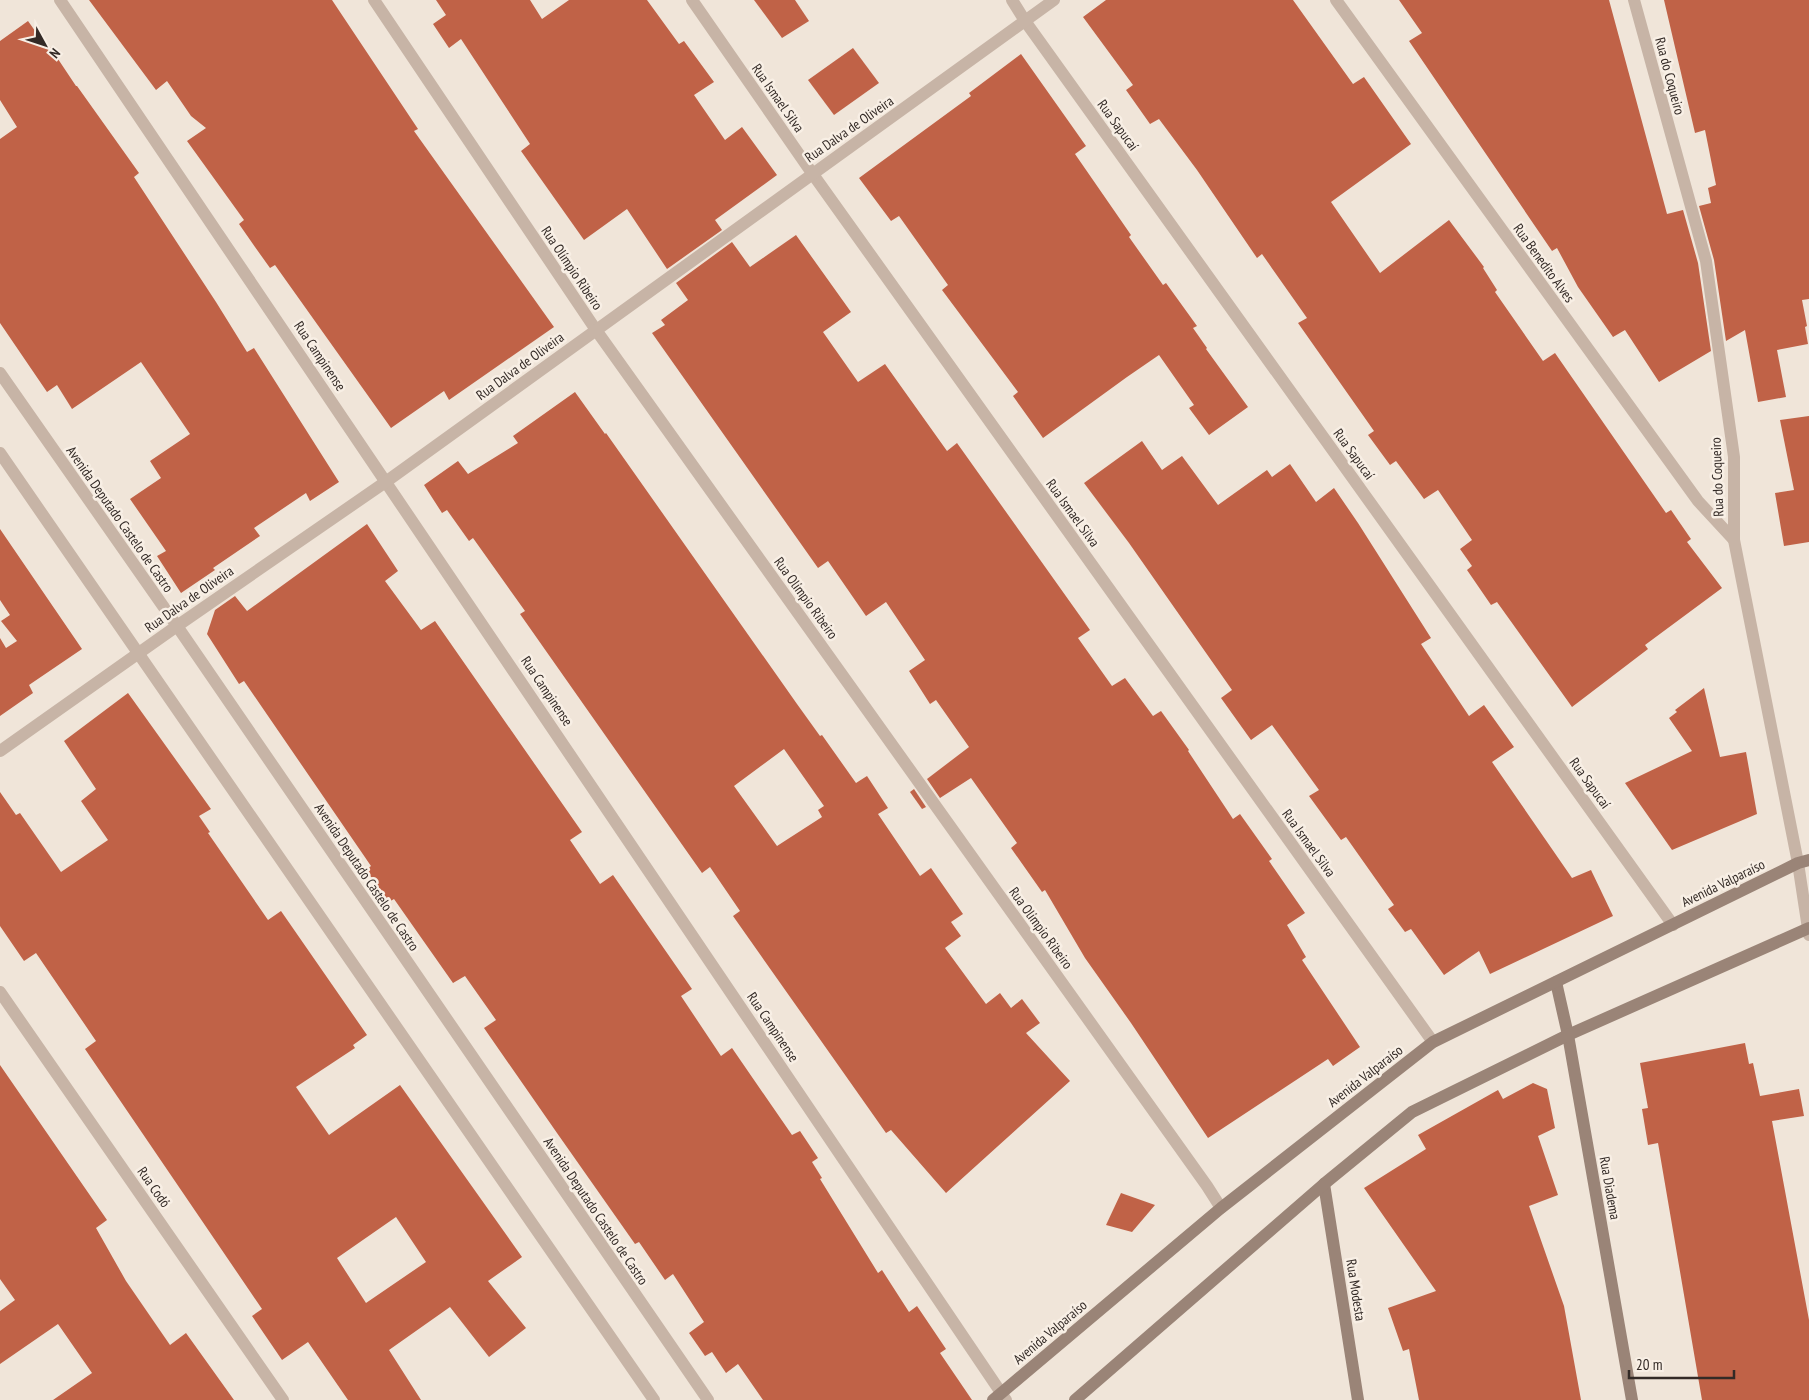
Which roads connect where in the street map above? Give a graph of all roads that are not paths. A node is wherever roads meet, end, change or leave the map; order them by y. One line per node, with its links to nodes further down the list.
1 (60, 0): 13 (street, Rua Campinense)
2 (374, 0): 10 (street, Rua Olímpio Ribeiro)
3 (692, 0): 9 (street, Rua Ismael Silva)
4 (1012, 0): 8 (street, Rua Sapucaí)
5 (1054, 0): 8 (street, Rua Dalva de Oliveira)
6 (1336, 0): 14 (street, Rua Benedito Alves)
7 (1634, 0): 14 (street, Rua do Coqueiro)
8 (1026, 21): 9 (street, Rua Dalva de Oliveira); 19 (street, Rua Sapucaí)
9 (812, 174): 10 (street, Rua Dalva de Oliveira); 24 (street, Rua Ismael Silva)
10 (596, 330): 13 (street, Rua Dalva de Oliveira); 26 (street, Rua Olímpio Ribeiro)
11 (0, 374): 15 (street, Avenida Deputado Castelo de Castro)
12 (0, 453): 16 (street)
13 (387, 481): 15 (street, Rua Dalva de Oliveira); 27 (street, Rua Campinense)
14 (1734, 540): 18 (street, Rua do Coqueiro)
15 (176, 626): 16 (street, Rua Dalva de Oliveira); 30 (street, Avenida Deputado Castelo de Castro)
16 (139, 654): 17 (street, Rua Dalva de Oliveira); 29 (street)
17 (0, 751)
18 (1804, 861): 19 (main road, Avenida Valparaíso); 20 (street, Rua do Coqueiro)
19 (1673, 924): 21 (main road, Avenida Valparaíso)
20 (1809, 930): 23 (main road)
21 (1556, 982): 23 (main road, Rua Diadema); 24 (main road, Avenida Valparaíso)
22 (0, 992): 28 (street, Rua Codó)
23 (1568, 1035): 25 (main road); 33 (main road, Rua Diadema)
24 (1433, 1042): 26 (main road, Avenida Valparaíso)
25 (1324, 1184): 31 (main road); 32 (main road, Rua Modesta)
26 (1221, 1208): 27 (main road, Avenida Valparaíso)
27 (1000, 1397)
28 (283, 1400)
29 (654, 1400)
30 (708, 1400)
31 (1075, 1400)
32 (1358, 1400)
33 (1632, 1400)

